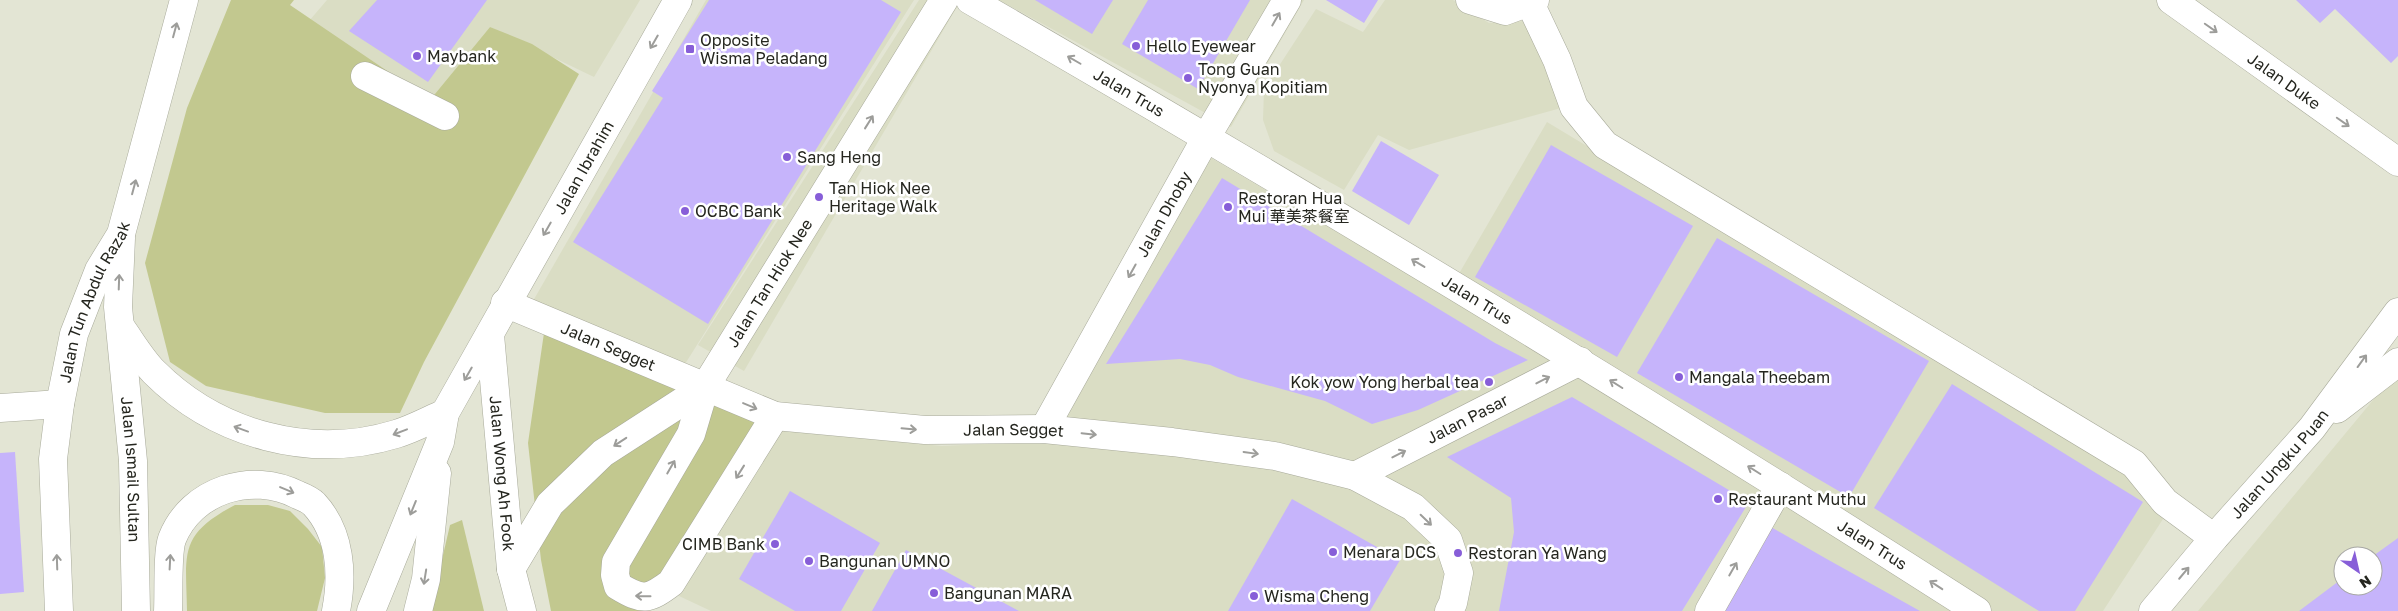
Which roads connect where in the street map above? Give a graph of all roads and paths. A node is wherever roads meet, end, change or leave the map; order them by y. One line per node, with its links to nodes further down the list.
1 (184, 0): 13 (street, Jalan Tun Abdul Razak, one-way to 1)
2 (678, 0): 14 (street, Jalan Ibrahim, one-way to 14)
3 (944, 0): 20 (street, Jalan Tan Hiok Nee, one-way to 3)
4 (970, 0): 11 (street, Jalan Trus, one-way to 4)
5 (1286, 0): 11 (street, Jalan Dhoby, one-way to 5)
6 (1470, 0): 8 (street)
7 (2171, 0): 12 (street, Jalan Duke, one-way to 12)
8 (1532, 1): 30 (street)
9 (365, 76): 10 (street)
10 (444, 116)
11 (1207, 136): 18 (street, Jalan Trus, one-way to 11); 26 (street, Jalan Dhoby, one-way to 26)
12 (2398, 162)
13 (121, 234): 16 (street, Jalan Ismail Sultan, one-way to 13); 21 (street, Jalan Tun Abdul Razak)
14 (505, 303): 17 (street, Jalan Ibrahim); 20 (street, Jalan Segget)
15 (2398, 312): 25 (street, Jalan Ungku Puan, one-way to 15)
16 (122, 329): 23 (street, one-way to 16); 33 (street, Jalan Ismail Sultan)
17 (490, 334): 23 (street, Jalan Ibrahim, one-way to 23); 31 (street, Jalan Wong Ah Fook)
18 (1580, 361): 28 (street, Jalan Pasar, one-way to 18); 29 (street, Jalan Trus, one-way to 18)
19 (2398, 362): 25 (street)
20 (705, 387): 24 (street, Jalan Segget, one-way to 24); 24 (street, one-way to 20); 31 (street, one-way to 31)
21 (60, 404): 22 (street); 32 (street, Jalan Tun Abdul Razak, one-way to 21)
22 (0, 408)
23 (445, 413): 27 (street)
24 (775, 416): 26 (street, Jalan Segget, one-way to 26)
25 (2312, 428): 30 (street, Jalan Ungku Puan)
26 (1044, 429): 28 (street, Jalan Segget, one-way to 28)
27 (440, 442): 36 (street, one-way to 36); 37 (street, one-way to 37)
28 (1355, 476): 39 (street, Jalan Segget, one-way to 39)
29 (1780, 486): 40 (street, one-way to 29); 41 (street, Jalan Trus, one-way to 29)
30 (2214, 538): 42 (street, Jalan Ungku Puan, one-way to 30)
31 (511, 569): 38 (street, Jalan Wong Ah Fook)
32 (59, 611)
33 (136, 611)
34 (168, 611): 35 (street, one-way to 35)
35 (336, 611)
36 (371, 611)
37 (418, 611)
38 (522, 611)
39 (1449, 611)
40 (1709, 611)
41 (1977, 611)
42 (2153, 611)

